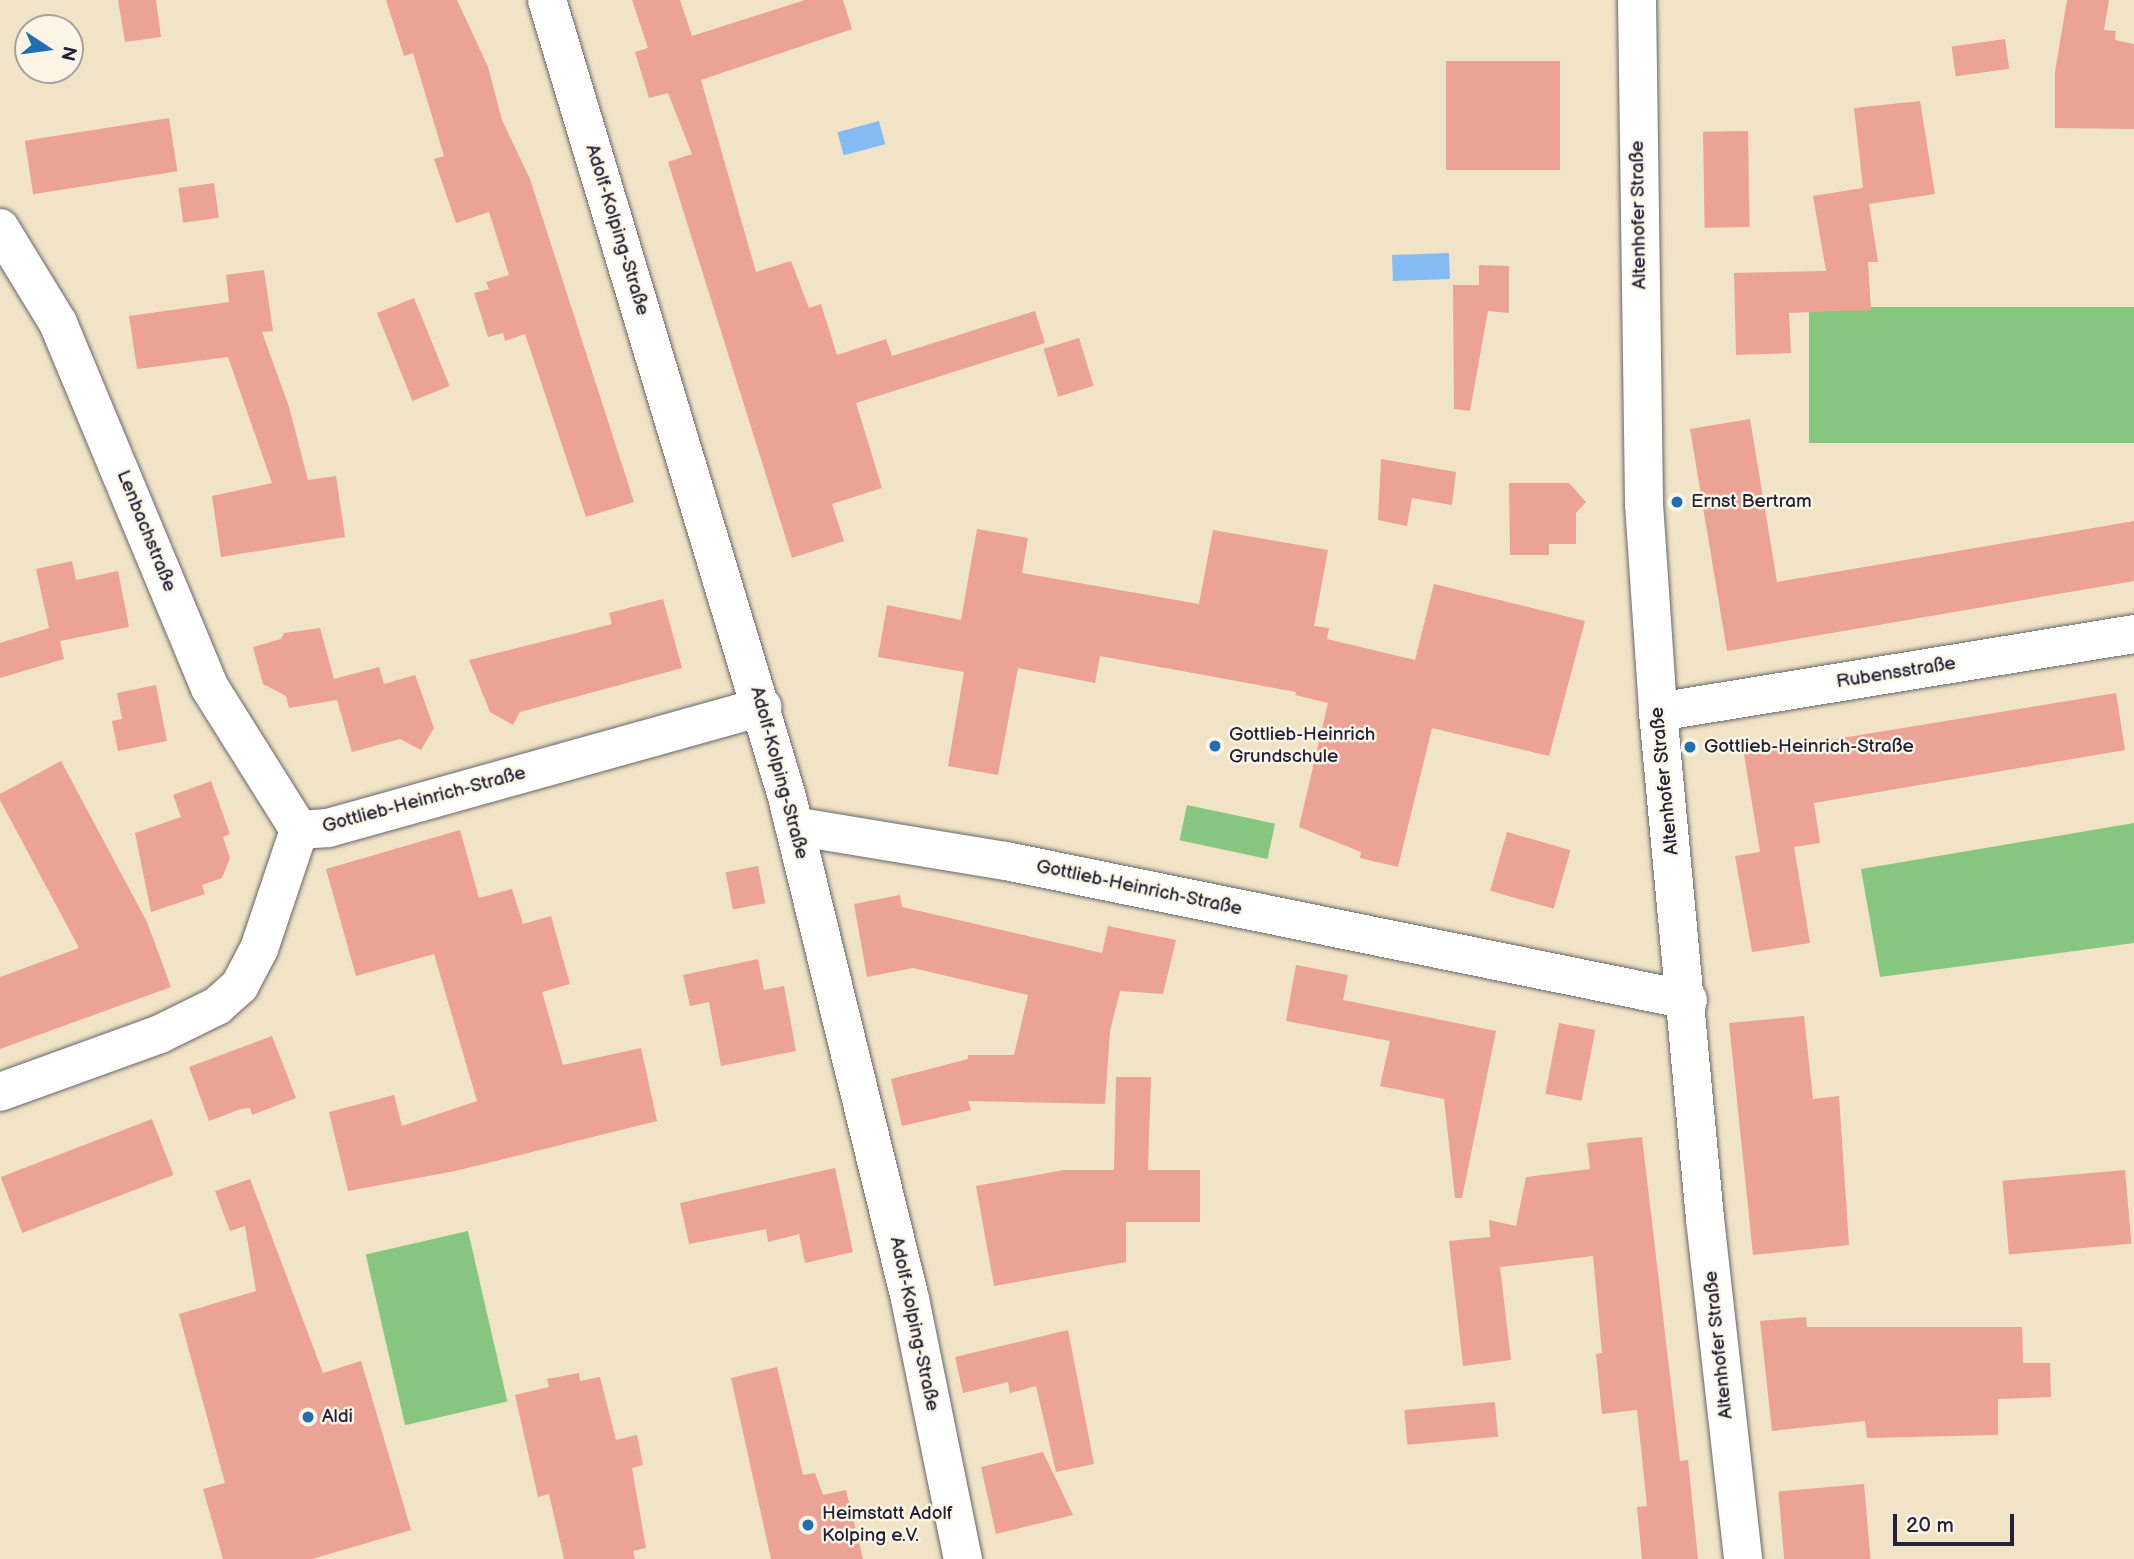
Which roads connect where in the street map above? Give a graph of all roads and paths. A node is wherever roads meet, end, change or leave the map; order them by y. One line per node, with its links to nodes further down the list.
1 (547, 0): 5 (street, Adolf-Kolping-Straße)
2 (1637, 0): 6 (street, Altenhofer Straße)
3 (0, 228): 8 (street, Lenbachstraße)
4 (2134, 634): 6 (street, Rubensstraße)
5 (762, 707): 7 (street, Adolf-Kolping-Straße); 8 (street, Gottlieb-Heinrich-Straße)
6 (1658, 712): 9 (street, Altenhofer Straße)
7 (794, 826): 9 (street, Gottlieb-Heinrich-Straße); 11 (street, Adolf-Kolping-Straße)
8 (299, 830): 10 (street, Gottlieb-Heinrich-Straße)
9 (1688, 1000): 12 (street, Altenhofer Straße)
10 (0, 1092)
11 (962, 1559)
12 (1743, 1559)

